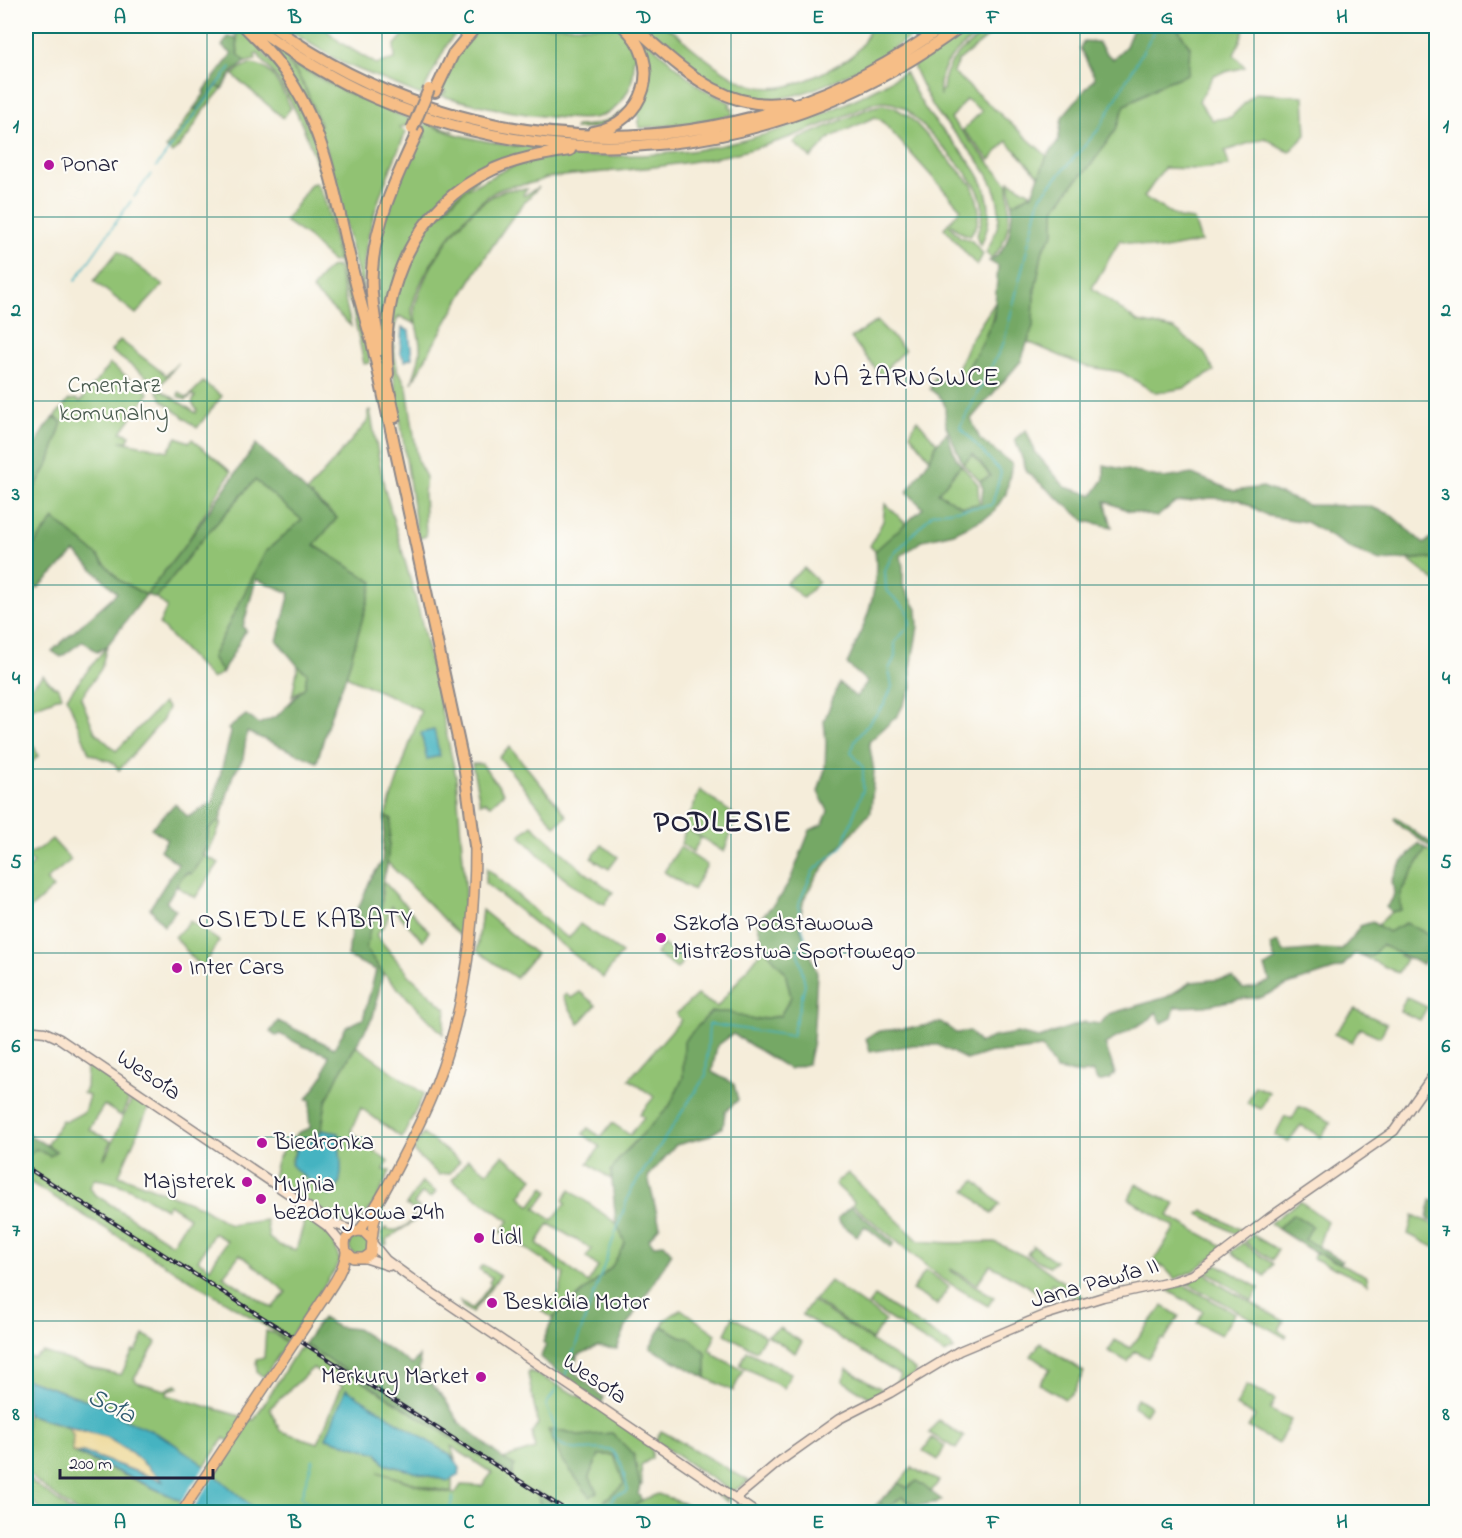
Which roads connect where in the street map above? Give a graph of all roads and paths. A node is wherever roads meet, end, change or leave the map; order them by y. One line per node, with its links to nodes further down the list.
1 (244, 26): 15 (highway)
2 (254, 26): 14 (highway)
3 (272, 26): 13 (highway)
4 (468, 26): 10 (highway)
5 (476, 26): 10 (highway)
6 (623, 26): 13 (highway)
7 (633, 26): 11 (highway)
8 (943, 26): 11 (highway)
9 (961, 26): 14 (highway)
10 (432, 90): 12 (highway, bridge)
11 (818, 96): 13 (highway)
12 (415, 130): 15 (highway); 16 (highway)
13 (574, 135)
14 (592, 147): 16 (highway)
15 (372, 342): 17 (highway)
16 (389, 387): 17 (highway)
17 (411, 519): 18 (highway)
18 (476, 846): 22 (main road)
19 (26, 1029): 21 (street, Wesoła)
20 (1437, 1071): 29 (street, Jana Pawła II)
21 (245, 1165): 23 (street, Wesoła); 25 (street, Wesoła)
22 (387, 1188): 23 (main road); 24 (main road)
23 (357, 1231): 24 (main road); 25 (main road)
24 (373, 1242): 26 (main road); 28 (street, Wesoła)
25 (346, 1250): 26 (main road); 27 (main road)
26 (362, 1259): 27 (main road); 28 (street, Wesoła)
27 (340, 1274): 32 (main road, bridge)
28 (412, 1279): 29 (street, Wesoła)
29 (736, 1498): 33 (street, Wesoła)
30 (26, 1502): 31 (main road)
31 (37, 1512)
32 (182, 1512)
33 (755, 1512)

